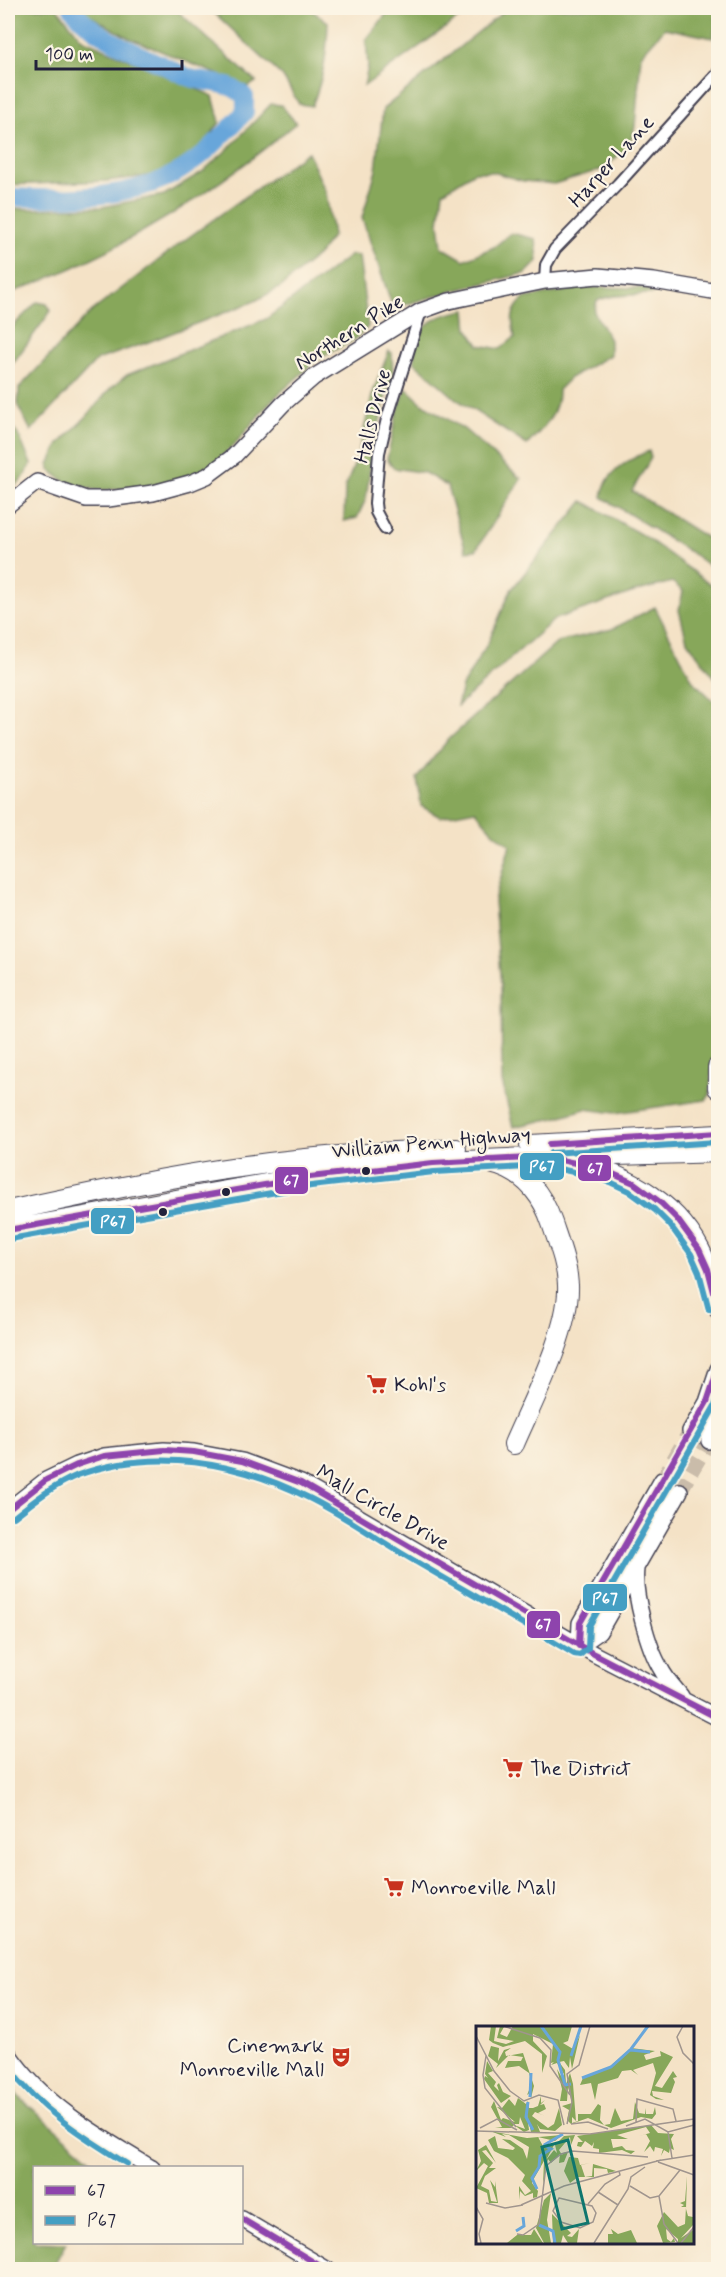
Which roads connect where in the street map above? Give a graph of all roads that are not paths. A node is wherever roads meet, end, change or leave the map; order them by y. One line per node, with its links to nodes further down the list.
1 (718, 73): 2 (street, Harper Lane)
2 (545, 281): 3 (street, Northern Pike); 4 (street, Northern Pike)
3 (718, 292)
4 (421, 311): 5 (street, Northern Pike); 6 (street, Halls Drive)
5 (8, 505)
6 (385, 530)
7 (718, 1067): 8 (highway)
8 (718, 1088)
9 (714, 1134): 13 (highway, William Penn Highway)
10 (718, 1152): 11 (highway, William Penn Highway)
11 (546, 1157): 12 (highway, William Penn Highway); 15 (highway)
12 (476, 1160): 14 (highway, William Penn Highway); 20 (highway)
13 (8, 1211)
14 (8, 1230)
15 (718, 1308)
16 (718, 1369): 18 (street)
17 (718, 1422): 19 (street)
18 (690, 1431)
19 (709, 1441)
20 (514, 1444)
21 (662, 1480): 25 (street)
22 (680, 1491): 24 (street)
23 (8, 1510): 25 (street, Mall Circle Drive)
24 (637, 1566): 25 (street); 26 (street)
25 (579, 1646): 26 (street, Mall Circle Drive)
26 (684, 1700): 27 (street, Mall Circle Drive)
27 (718, 1718)
28 (8, 2053): 29 (street)
29 (149, 2166)
30 (243, 2221): 31 (street)
31 (328, 2270)

